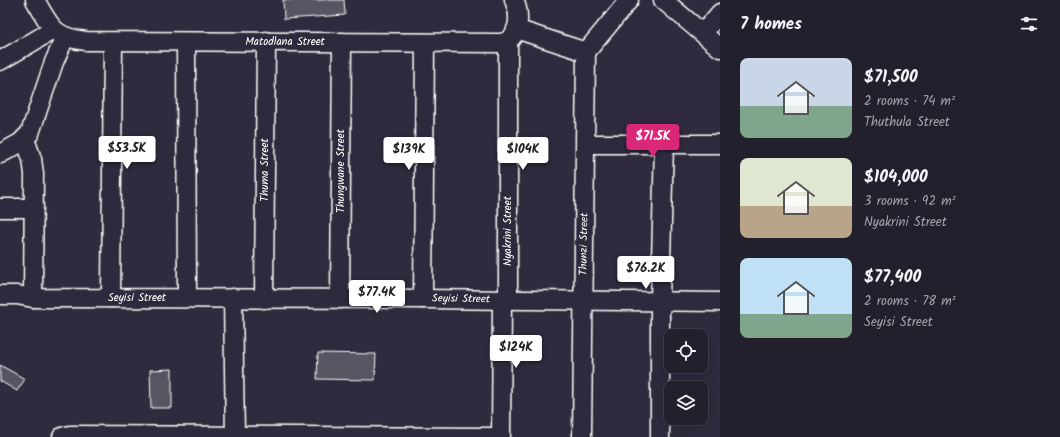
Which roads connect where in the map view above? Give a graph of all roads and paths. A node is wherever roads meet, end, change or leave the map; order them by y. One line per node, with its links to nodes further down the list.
1 (35, 0): 6 (street)
2 (514, 0): 8 (street)
3 (629, 0): 15 (street)
4 (663, 0): 7 (street)
5 (720, 13): 7 (street)
6 (60, 33): 10 (street, Matodlana Street); 16 (street); 17 (street)
7 (703, 33): 14 (street)
8 (512, 35): 13 (street, Matodlana Street); 15 (street); 32 (street, Nyakrini Street)
9 (266, 41): 11 (street, Matodlana Street); 12 (street, Matodlana Street); 30 (street, Thuma Street)
10 (113, 42): 11 (street, Matodlana Street); 26 (street)
11 (186, 42): 27 (street)
12 (342, 42): 13 (street, Matodlana Street); 31 (street, Thungwane Street)
13 (425, 43): 29 (street)
14 (720, 48)
15 (586, 52): 19 (street, Thunzi Street)
16 (0, 61)
17 (25, 139): 21 (street); 23 (street)
18 (664, 143): 19 (street); 20 (street); 34 (street)
19 (586, 144): 33 (street, Thunzi Street)
20 (720, 144)
21 (0, 154)
22 (0, 208): 23 (street)
23 (34, 208): 25 (street)
24 (0, 295): 25 (street, Seyisi Street)
25 (33, 298): 26 (street, Seyisi Street); 36 (street, Seyisi Street)
26 (111, 298): 27 (street, Seyisi Street)
27 (187, 298): 28 (street, Seyisi Street)
28 (233, 298): 30 (street, Seyisi Street); 39 (street)
29 (423, 298): 31 (street, Seyisi Street); 32 (street, Seyisi Street)
30 (264, 299): 31 (street, Seyisi Street)
31 (340, 299)
32 (505, 300): 33 (street, Seyisi Street); 45 (street, Nyakrini Street)
33 (583, 301): 34 (street, Seyisi Street); 46 (street, Thunzi Street)
34 (660, 301): 35 (street, Seyisi Street); 47 (street)
35 (720, 302)
36 (0, 307)
37 (108, 436): 38 (street); 42 (street)
38 (174, 436): 39 (street)
39 (235, 436): 40 (street)
40 (300, 436): 41 (street)
41 (365, 436): 43 (street)
42 (62, 437)
43 (429, 437): 44 (street)
44 (491, 437)
45 (501, 437)
46 (582, 437)
47 (660, 437)

